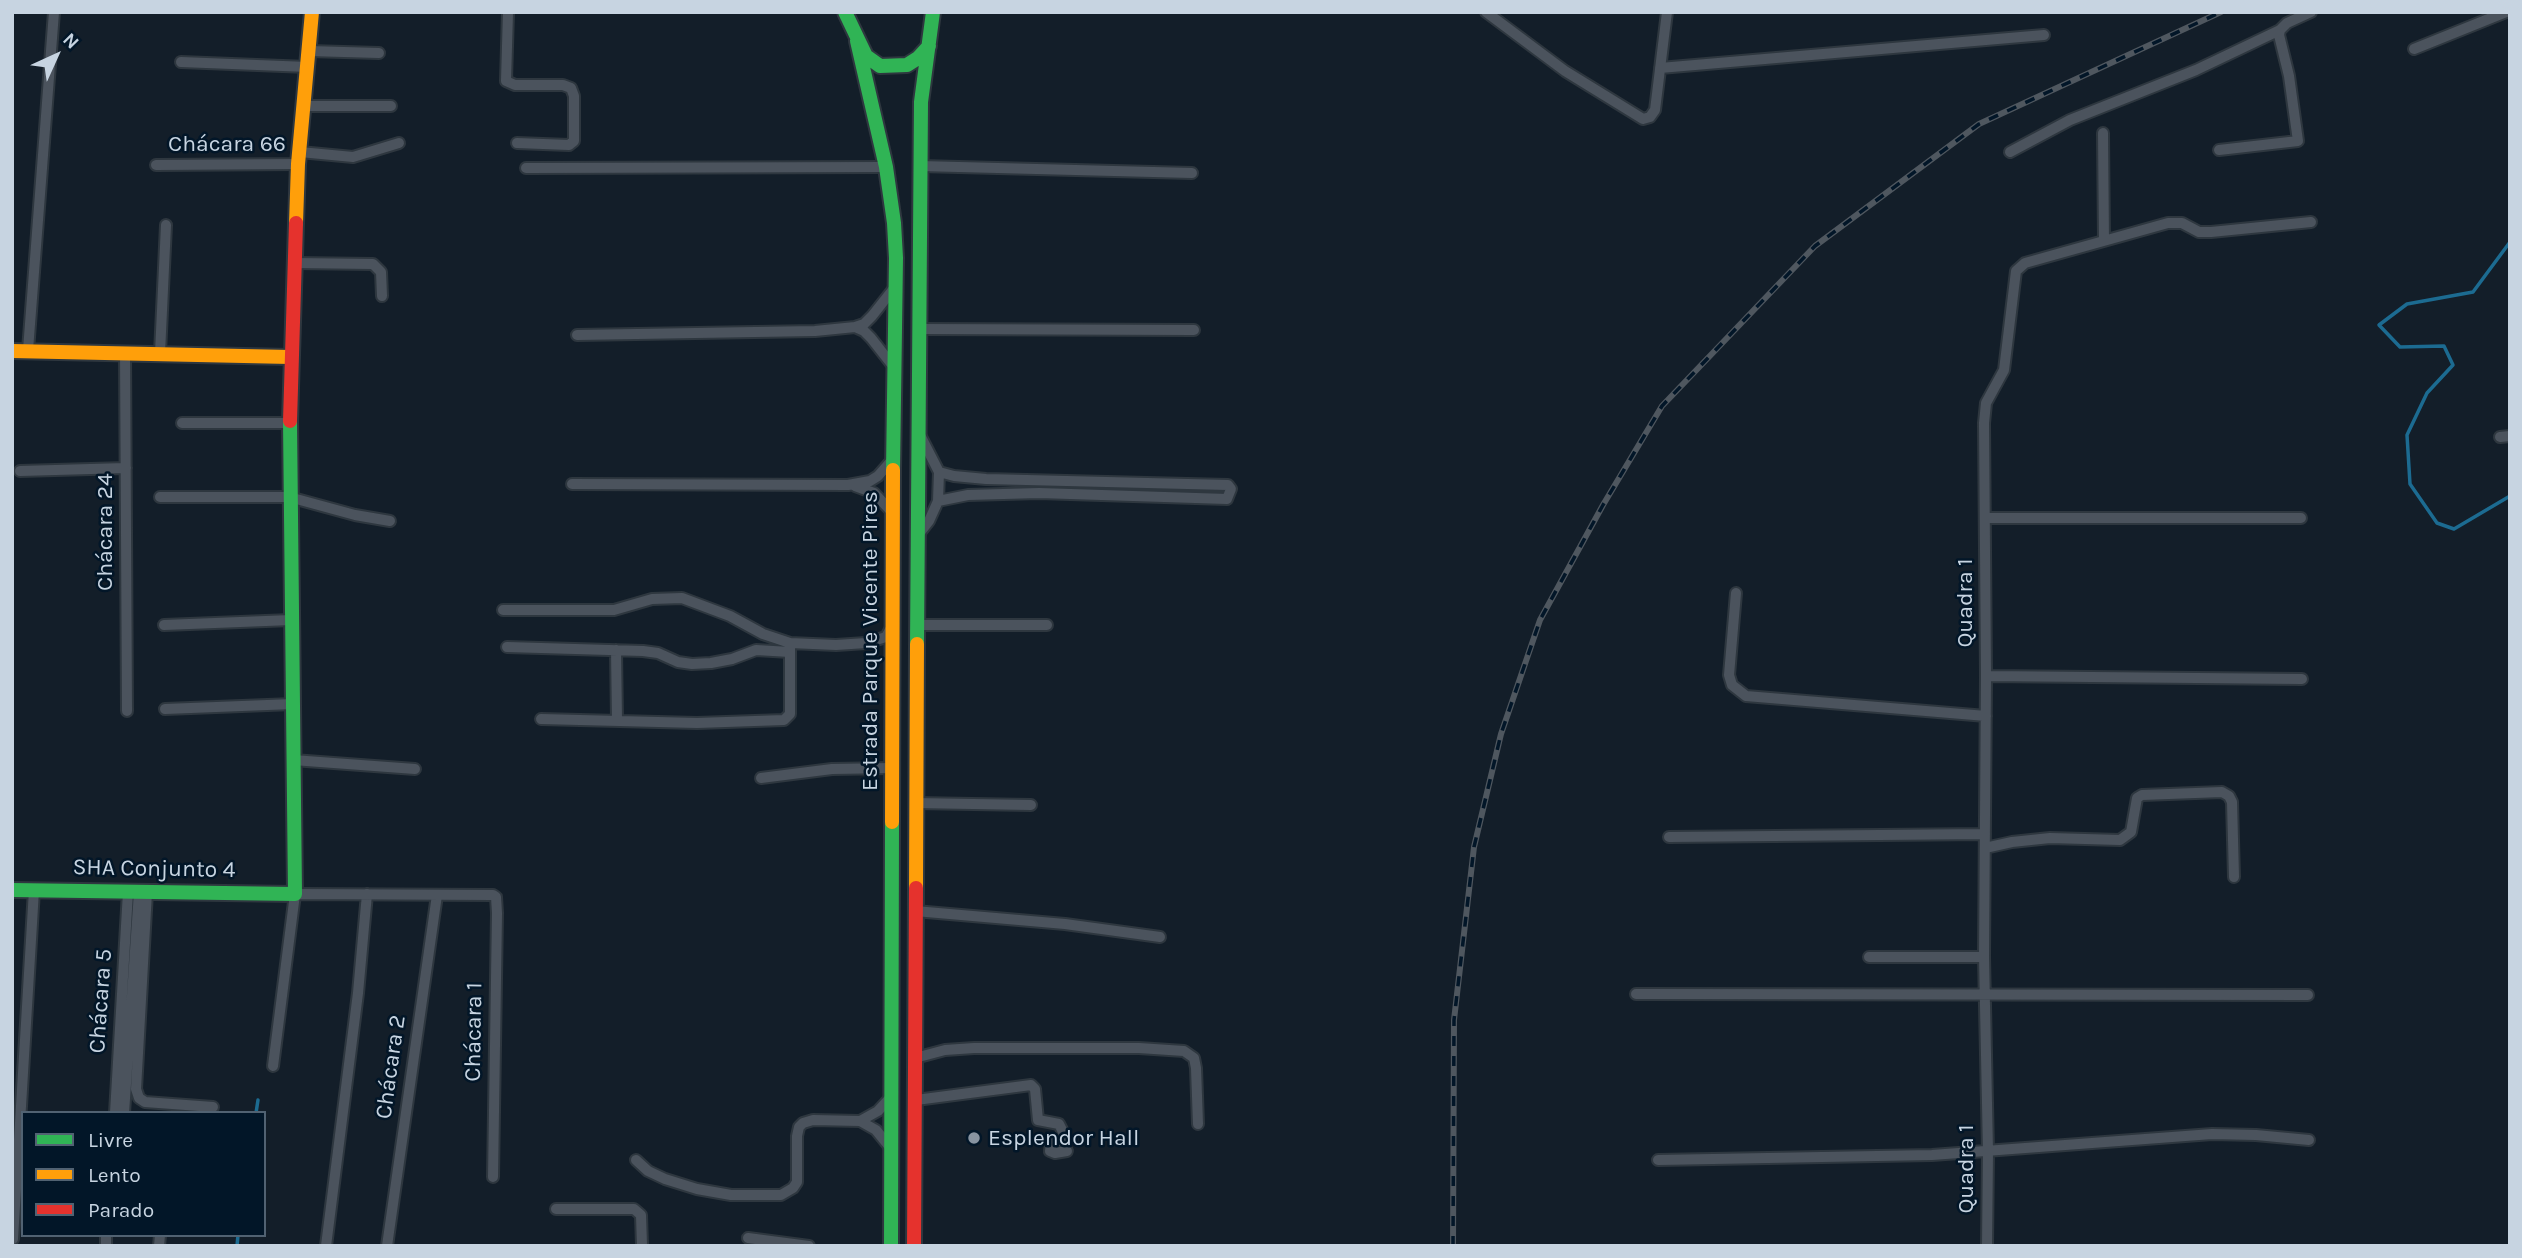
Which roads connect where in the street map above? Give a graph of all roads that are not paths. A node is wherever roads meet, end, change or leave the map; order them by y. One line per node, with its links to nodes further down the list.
1 (54, 12): 43 (street)
2 (312, 12): 15 (main road)
3 (508, 12): 24 (street)
4 (845, 12): 12 (main road)
5 (933, 12): 13 (main road, Estrada Parque Vicente Pires)
6 (1486, 12): 19 (street)
7 (1667, 12): 19 (street)
8 (2311, 12): 10 (street)
9 (2506, 12): 14 (street)
10 (2280, 30): 25 (street); 26 (street)
11 (2044, 35): 19 (street)
12 (857, 41): 13 (main road); 30 (main road, Estrada Parque Vicente Pires)
13 (929, 46): 29 (main road, Estrada Parque Vicente Pires)
14 (2414, 49)
15 (309, 51): 16 (street); 18 (main road)
16 (379, 52)
17 (181, 62): 18 (street)
18 (308, 66): 20 (main road)
19 (1660, 68)
20 (304, 106): 21 (street); 27 (main road)
21 (391, 106)
22 (2103, 133): 35 (street)
23 (399, 143): 27 (street, Chácara 66)
24 (517, 143)
25 (2219, 150)
26 (2010, 152)
27 (299, 158): 28 (street, Chácara 66); 36 (main road)
28 (156, 165)
29 (920, 166): 32 (street); 40 (main road, Estrada Parque Vicente Pires)
30 (886, 167): 31 (street); 37 (main road, Estrada Parque Vicente Pires)
31 (526, 168)
32 (1192, 173)
33 (2311, 222): 35 (street, Quadra 1)
34 (166, 225): 46 (street)
35 (2104, 240): 66 (street, Quadra 1)
36 (295, 263): 38 (street); 47 (main road)
37 (895, 287): 39 (street); 48 (main road, Estrada Parque Vicente Pires)
38 (382, 296)
39 (855, 327): 42 (street); 48 (street)
40 (918, 329): 41 (street); 51 (main road, Estrada Parque Vicente Pires)
41 (1194, 330)
42 (577, 335)
43 (28, 350): 44 (main road); 45 (main road)
44 (12, 351)
45 (125, 352): 46 (main road); 53 (street, Chácara 24)
46 (160, 353): 47 (main road)
47 (290, 357): 50 (main road)
48 (893, 366): 52 (main road, Estrada Parque Vicente Pires)
49 (182, 423): 50 (street)
50 (290, 423): 63 (main road)
51 (917, 430): 55 (street); 69 (main road, Estrada Parque Vicente Pires)
52 (893, 460): 58 (street); 65 (main road, Estrada Parque Vicente Pires)
53 (126, 468): 54 (street); 86 (street, Chácara 24)
54 (20, 471)
55 (939, 472): 56 (street); 64 (street)
56 (986, 479): 59 (street); 61 (street)
57 (572, 484): 58 (street)
58 (848, 485): 65 (street)
59 (1040, 487): 60 (street); 61 (street)
60 (1119, 488): 60 (street)
61 (987, 495): 64 (street)
62 (160, 497): 63 (street)
63 (289, 497): 68 (street); 72 (main road)
64 (938, 501): 69 (street)
65 (892, 513): 76 (main road, Estrada Parque Vicente Pires)
66 (1985, 518): 67 (street); 82 (street, Quadra 1)
67 (2301, 518)
68 (390, 522)
69 (918, 535): 74 (main road, Estrada Parque Vicente Pires)
70 (1736, 593): 87 (street)
71 (503, 610): 79 (street)
72 (291, 620): 73 (street); 84 (main road)
73 (164, 625)
74 (918, 625): 75 (street); 95 (main road, Estrada Parque Vicente Pires)
75 (1048, 625)
76 (891, 627): 77 (street); 81 (main road, Estrada Parque Vicente Pires)
77 (866, 643): 79 (street); 81 (street)
78 (507, 647): 80 (street)
79 (790, 647): 80 (street); 89 (street)
80 (616, 650): 89 (street)
81 (894, 663): 91 (main road, Estrada Parque Vicente Pires)
82 (1986, 676): 83 (street); 87 (street, Quadra 1)
83 (2302, 679)
84 (293, 704): 85 (street); 90 (main road)
85 (164, 709)
86 (127, 711)
87 (1986, 716): 99 (street, Quadra 1)
88 (541, 719): 89 (street)
89 (618, 720)
90 (293, 760): 92 (street); 106 (main road)
91 (892, 768): 93 (street); 94 (main road, Estrada Parque Vicente Pires)
92 (415, 769)
93 (761, 778)
94 (893, 791): 95 (main road); 97 (main road, Estrada Parque Vicente Pires)
95 (916, 796): 96 (street); 98 (main road, Estrada Parque Vicente Pires)
96 (1031, 805)
97 (892, 819): 98 (main road); 118 (main road, Estrada Parque Vicente Pires)
98 (915, 819): 109 (main road, Estrada Parque Vicente Pires)
99 (1985, 834): 100 (street); 101 (street, Quadra 1)
100 (1669, 837)
101 (1985, 848): 102 (street); 112 (street, Quadra 1)
102 (2234, 877)
103 (12, 890): 104 (main road, SHA Conjunto 4)
104 (34, 890): 105 (main road, SHA Conjunto 4); 134 (street)
105 (138, 892): 106 (main road, SHA Conjunto 4); 120 (street); 121 (street, Chácara 5); 122 (street)
106 (295, 894): 107 (street); 117 (street)
107 (367, 894): 108 (street); 135 (street)
108 (437, 895): 131 (street, Chácara 1); 136 (street, Chácara 2)
109 (915, 911): 110 (street); 116 (main road, Estrada Parque Vicente Pires)
110 (1160, 937)
111 (1869, 957): 112 (street)
112 (1984, 957): 115 (street, Quadra 1)
113 (1636, 994): 115 (street)
114 (2308, 995): 115 (street)
115 (1985, 996): 128 (street, Quadra 1)
116 (915, 1058): 119 (main road, Estrada Parque Vicente Pires); 124 (street)
117 (273, 1066)
118 (891, 1097): 123 (street); 126 (main road, Estrada Parque Vicente Pires)
119 (916, 1100): 127 (street); 140 (main road, Estrada Parque Vicente Pires)
120 (213, 1107)
121 (115, 1111)
122 (124, 1111)
123 (860, 1121): 126 (street); 129 (street)
124 (1198, 1124)
125 (2309, 1140): 128 (street)
126 (890, 1148): 139 (main road, Estrada Parque Vicente Pires)
127 (1067, 1151)
128 (1988, 1152): 130 (street); 141 (street, Quadra 1)
129 (636, 1160)
130 (1658, 1160)
131 (493, 1177)
132 (556, 1209): 137 (street)
133 (748, 1238): 138 (street)
134 (13, 1239)
135 (326, 1246)
136 (387, 1246)
137 (642, 1246)
138 (809, 1246)
139 (891, 1246)
140 (914, 1246)
141 (1987, 1246)

